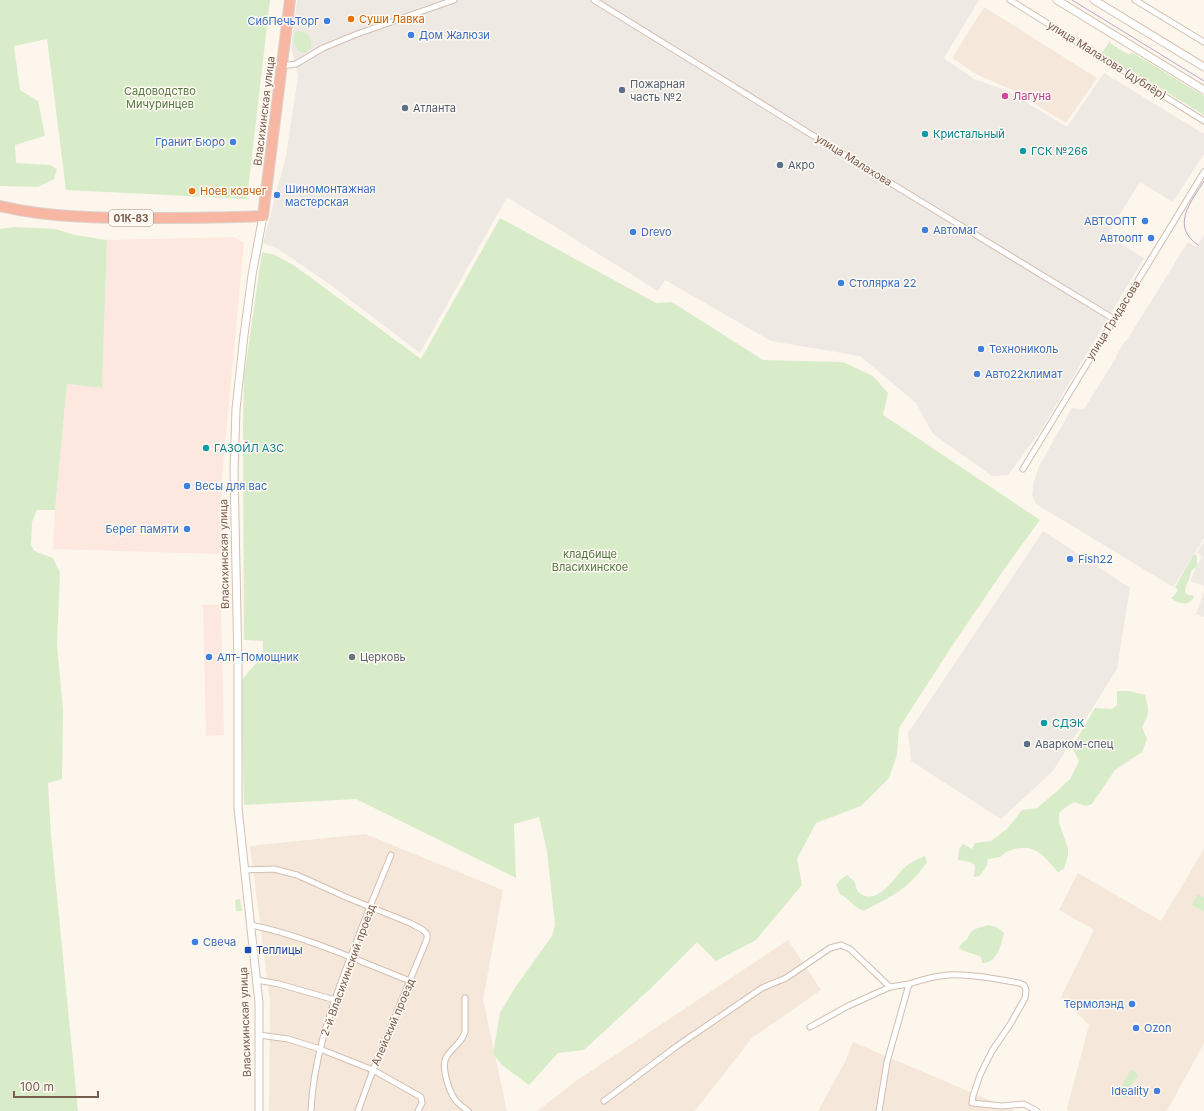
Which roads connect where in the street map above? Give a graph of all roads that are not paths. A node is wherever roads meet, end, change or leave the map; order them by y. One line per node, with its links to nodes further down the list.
1 (290, 0): 9 (highway, Власихинская улица)
2 (454, 0): 9 (street)
3 (594, 0): 16 (street, улица Малахова)
4 (1010, 0): 12 (street, улица Малахова (дублёр))
5 (1057, 0): 11 (street)
6 (1094, 0): 10 (street)
7 (1135, 0): 8 (street)
8 (1204, 42)
9 (282, 66): 15 (highway, Власихинская улица)
10 (1204, 66)
11 (1204, 90)
12 (1204, 120)
13 (1204, 172): 16 (street, улица Гридасова)
14 (0, 206): 15 (highway, 01К-83)
15 (263, 216): 19 (street, Власихинская улица)
16 (1114, 319): 17 (street, улица Гридасова)
17 (1023, 469)
18 (391, 855): 20 (street, 2-й Власихинский проезд)
19 (245, 870): 20 (street); 21 (street, Власихинская улица)
20 (370, 907): 22 (street, 2-й Власихинский проезд); 24 (street, Алейский проезд)
21 (251, 925): 22 (street); 23 (street, Власихинская улица)
22 (350, 957): 24 (street); 28 (street, 2-й Власихинский проезд)
23 (257, 980): 28 (street); 30 (street, Власихинская улица)
24 (410, 981): 32 (street, Алейский проезд)
25 (909, 984): 26 (street); 39 (street); 40 (street)
26 (890, 987): 29 (street); 33 (street)
27 (465, 998): 38 (street)
28 (334, 1000): 31 (street, 2-й Власихинский проезд)
29 (810, 1027)
30 (259, 1035): 31 (street); 34 (street, Власихинская улица)
31 (320, 1049): 32 (street); 35 (street, 2-й Власихинский проезд)
32 (373, 1070): 36 (street, Алейский проезд); 37 (street)
33 (604, 1100)
34 (259, 1111)
35 (310, 1111)
36 (358, 1111)
37 (418, 1111)
38 (468, 1111)
39 (879, 1111)
40 (1037, 1111)

